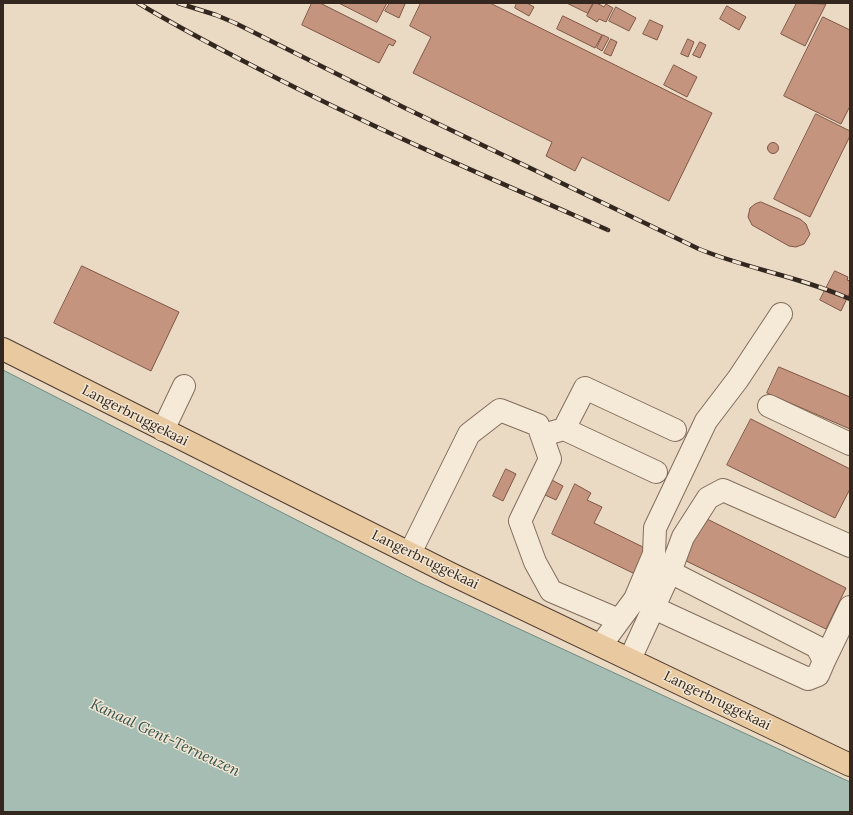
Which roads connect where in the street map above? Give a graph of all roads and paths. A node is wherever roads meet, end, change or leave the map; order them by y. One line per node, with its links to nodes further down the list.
1 (781, 314): 16 (lane)
2 (3, 349): 6 (main road, Langerbruggekaai)
3 (184, 386): 6 (lane)
4 (769, 406): 9 (lane)
5 (564, 429): 7 (lane); 8 (lane); 10 (lane)
6 (163, 430): 12 (main road, Langerbruggekaai)
7 (675, 430)
8 (541, 436): 12 (lane); 16 (lane)
9 (850, 444)
10 (656, 472)
11 (850, 546): 13 (lane)
12 (410, 553): 17 (main road, Langerbruggekaai)
13 (670, 572): 15 (lane); 19 (lane)
14 (850, 607): 19 (lane)
15 (654, 608): 18 (lane); 19 (lane)
16 (619, 620): 17 (lane)
17 (600, 645): 18 (main road, Langerbruggekaai)
18 (630, 659): 20 (main road, Langerbruggekaai)
19 (824, 661)
20 (850, 765)

